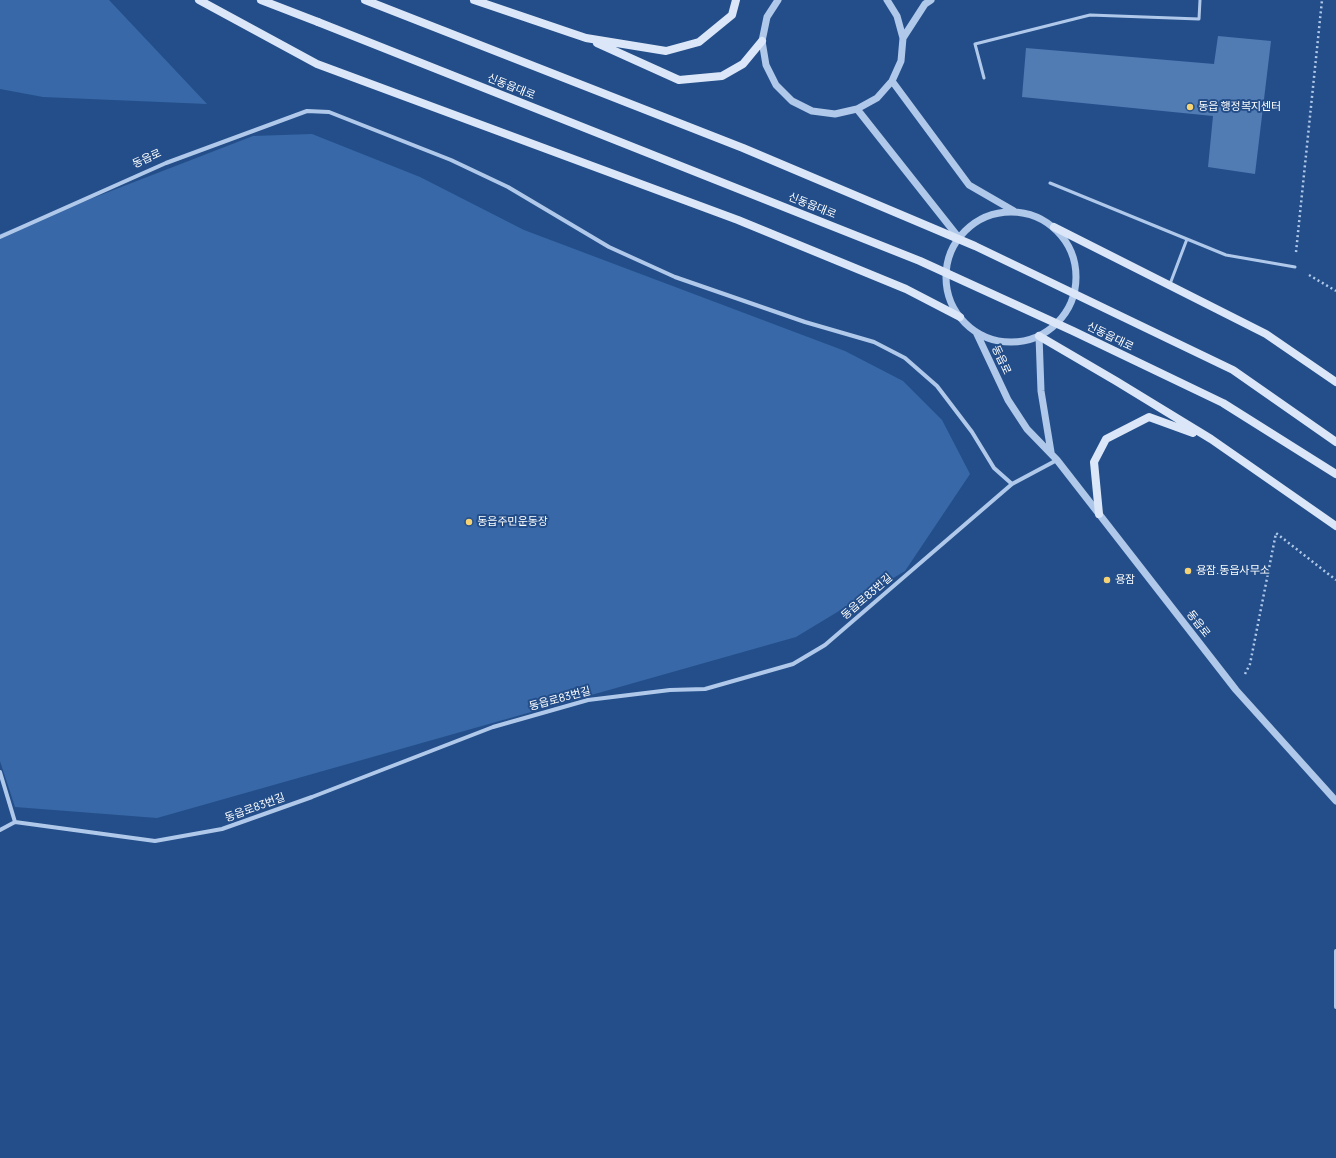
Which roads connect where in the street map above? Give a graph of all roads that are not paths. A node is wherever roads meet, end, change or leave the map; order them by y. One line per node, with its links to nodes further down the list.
1 (199, 0): 24 (main road)
2 (261, 0): 32 (main road, 신동읍대로, bridge)
3 (365, 0): 29 (main road, bridge)
4 (474, 0): 10 (main road)
5 (736, 0): 10 (main road)
6 (778, 0): 12 (street)
7 (887, 0): 11 (street)
8 (931, 0): 11 (street)
9 (1200, 0): 13 (lane)
10 (586, 38): 12 (main road)
11 (903, 38): 14 (street)
12 (762, 41): 15 (street)
13 (984, 78)
14 (892, 82): 15 (street); 17 (street)
15 (857, 109): 20 (street)
16 (1050, 183): 21 (lane)
17 (1014, 211): 18 (street); 20 (street)
18 (1054, 227): 23 (main road); 26 (street)
19 (0, 237): 33 (street, 동읍로)
20 (959, 238): 24 (street)
21 (1187, 239): 22 (lane); 23 (lane)
22 (1295, 267)
23 (1169, 285): 27 (main road)
24 (960, 317): 25 (street)
25 (976, 332): 26 (street); 30 (street, 동읍로)
26 (1039, 336): 28 (main road); 30 (street)
27 (1336, 382)
28 (1211, 439): 34 (main road); 35 (main road)
29 (1336, 442)
30 (1051, 453): 31 (street, 동읍로)
31 (1057, 460): 33 (street, 동읍로83번길); 34 (street, 동읍로)
32 (1336, 474)
33 (1012, 484): 38 (street, 동읍로83번길)
34 (1099, 514): 37 (street, 동읍로)
35 (1336, 526)
36 (0, 772): 38 (street)
37 (1336, 801)
38 (15, 822): 39 (street)
39 (0, 830)
40 (1336, 951): 41 (street)
41 (1336, 1007)

